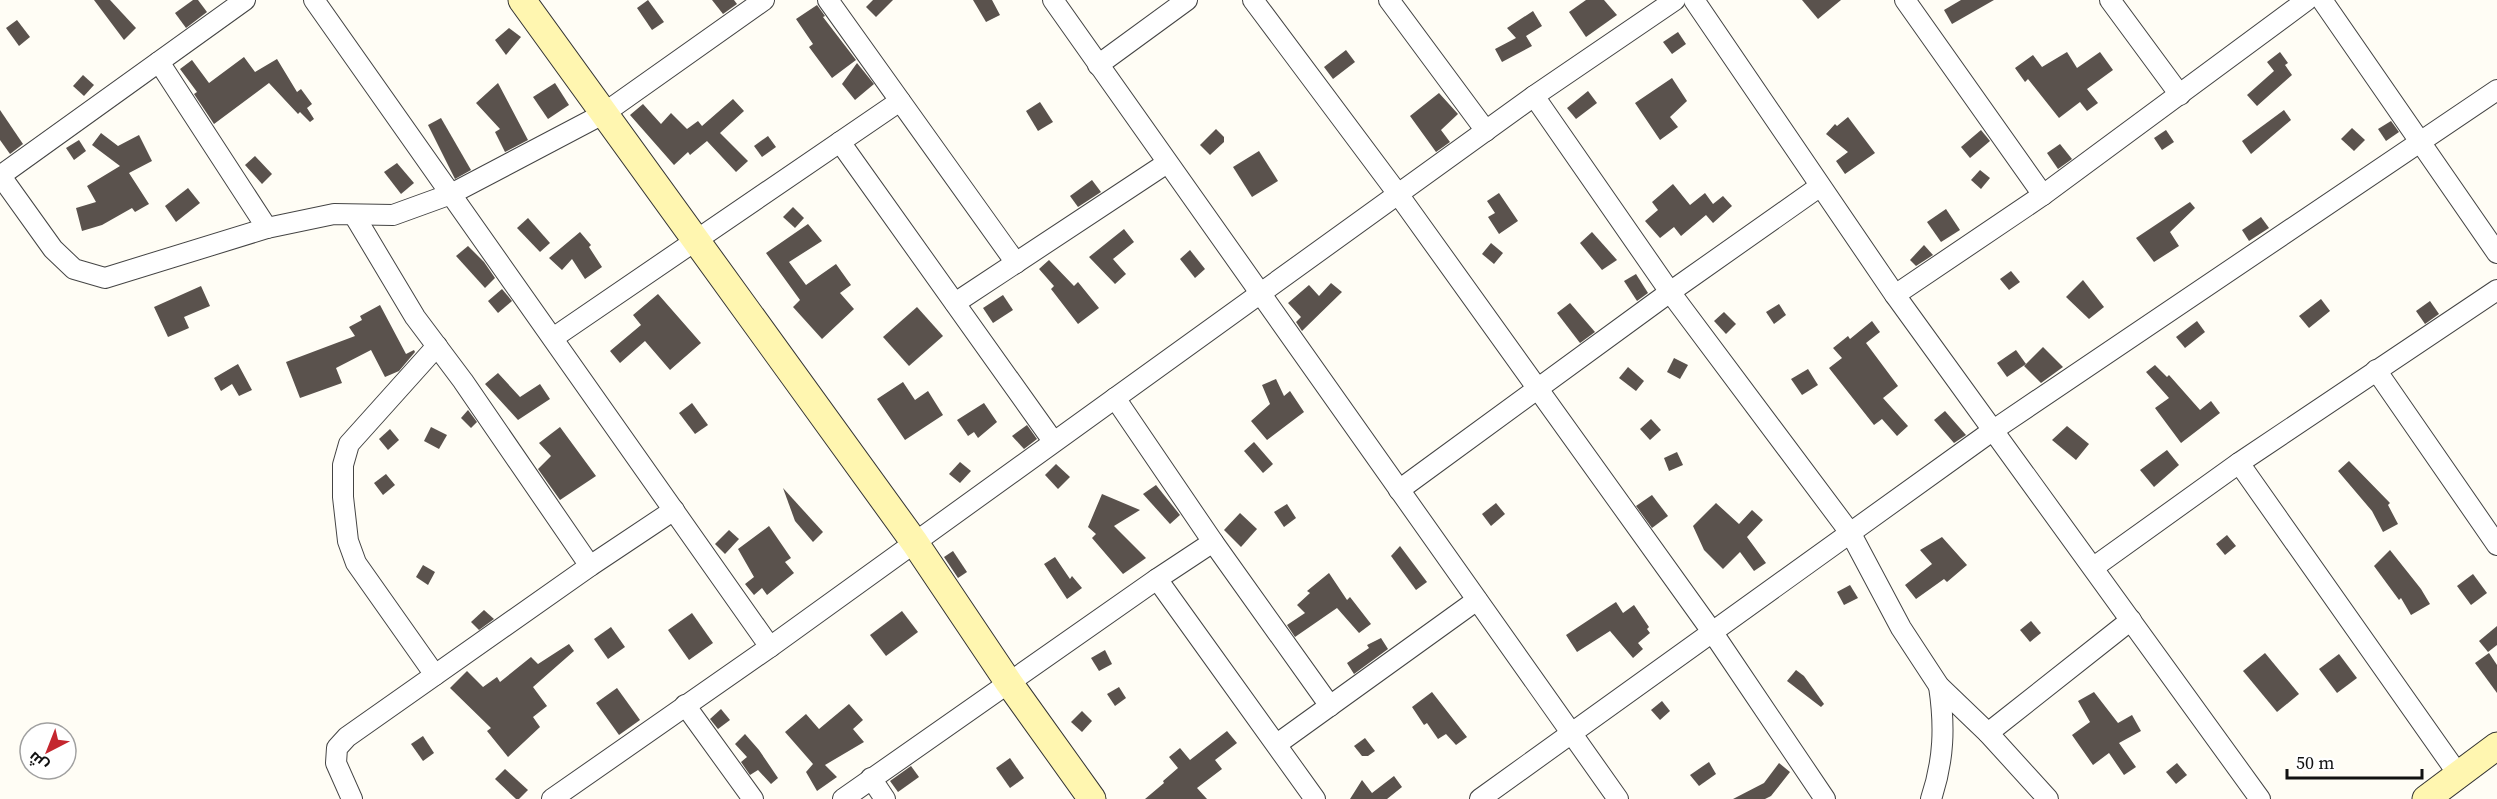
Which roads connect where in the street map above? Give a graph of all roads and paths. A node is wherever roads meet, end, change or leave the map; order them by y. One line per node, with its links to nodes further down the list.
1 (245, 0): 16 (street)
2 (314, 0): 29 (street)
3 (522, 0): 22 (street)
4 (828, 0): 21 (street)
5 (1053, 0): 17 (street)
6 (1187, 0): 17 (street)
7 (1253, 0): 30 (street)
8 (1389, 0): 23 (street)
9 (1675, 0): 20 (street)
10 (1694, 0): 28 (street)
11 (1905, 0): 31 (street)
12 (2109, 0): 19 (street)
13 (2307, 0): 19 (street)
14 (2322, 0): 24 (street)
15 (755, 2): 22 (street)
16 (159, 62): 27 (street); 33 (street)
17 (1098, 65): 26 (street)
18 (2497, 90): 24 (street)
19 (2181, 95): 31 (street)
20 (1534, 96): 23 (street); 38 (street)
21 (900, 101): 25 (street); 36 (street)
22 (603, 114): 29 (street); 34 (street)
23 (1486, 131): 30 (street)
24 (2421, 141): 35 (street); 47 (street)
25 (840, 142): 34 (street); 41 (street)
26 (1167, 163): 36 (street); 39 (street)
27 (0, 175): 33 (street)
28 (1819, 186): 38 (street); 40 (street)
29 (452, 194): 32 (street); 42 (street)
30 (1398, 194): 39 (street); 45 (street)
31 (2043, 195): 40 (street)
32 (354, 215): 33 (street); 43 (street)
33 (267, 228)
34 (697, 241): 42 (street); 55 (street)
35 (2497, 253)
36 (1016, 262): 41 (street)
37 (2497, 290): 44 (street)
38 (1670, 292): 45 (street); 52 (street)
39 (1260, 293): 46 (street); 50 (street)
40 (1895, 295): 47 (street)
41 (955, 303): 48 (street)
42 (553, 338): 51 (street)
43 (437, 346): 56 (street); 63 (street)
44 (2376, 370): 49 (street); 53 (street)
45 (1537, 388): 50 (street); 61 (street)
46 (1115, 398): 48 (street); 54 (street)
47 (1992, 430): 52 (street); 57 (street)
48 (1053, 441): 55 (street)
49 (2240, 463): 57 (street); 72 (street)
50 (1399, 490): 59 (street)
51 (674, 510): 56 (street); 62 (street)
52 (1851, 534): 61 (street); 65 (street)
53 (2494, 536)
54 (1213, 542): 58 (street); 67 (street)
55 (915, 543): 62 (street); 64 (street)
56 (590, 566): 63 (street)
57 (2094, 567): 60 (street)
58 (1157, 579): 64 (street); 70 (street)
59 (1477, 600): 67 (street); 69 (street)
60 (2131, 620): 68 (street); 86 (street)
61 (1713, 633): 69 (street); 83 (street)
62 (770, 646): 66 (street)
63 (435, 675): 74 (street)
64 (1009, 683): 73 (street); 79 (street)
65 (1940, 686): 68 (street); 84 (street)
66 (685, 705): 75 (street); 76 (street)
67 (1330, 706): 70 (street)
68 (1988, 733): 85 (street)
69 (1572, 735): 81 (street); 82 (street)
70 (1277, 744): 80 (street)
71 (2497, 746): 72 (street)
72 (2458, 774): 87 (street)
73 (870, 778): 77 (street); 78 (street)
74 (352, 799)
75 (553, 799)
76 (753, 799)
77 (843, 799)
78 (885, 799)
79 (1092, 799)
80 (1315, 799)
81 (1480, 799)
82 (1618, 799)
83 (1825, 799)
84 (1931, 799)
85 (2048, 799)
86 (2260, 799)
87 (2426, 799)

